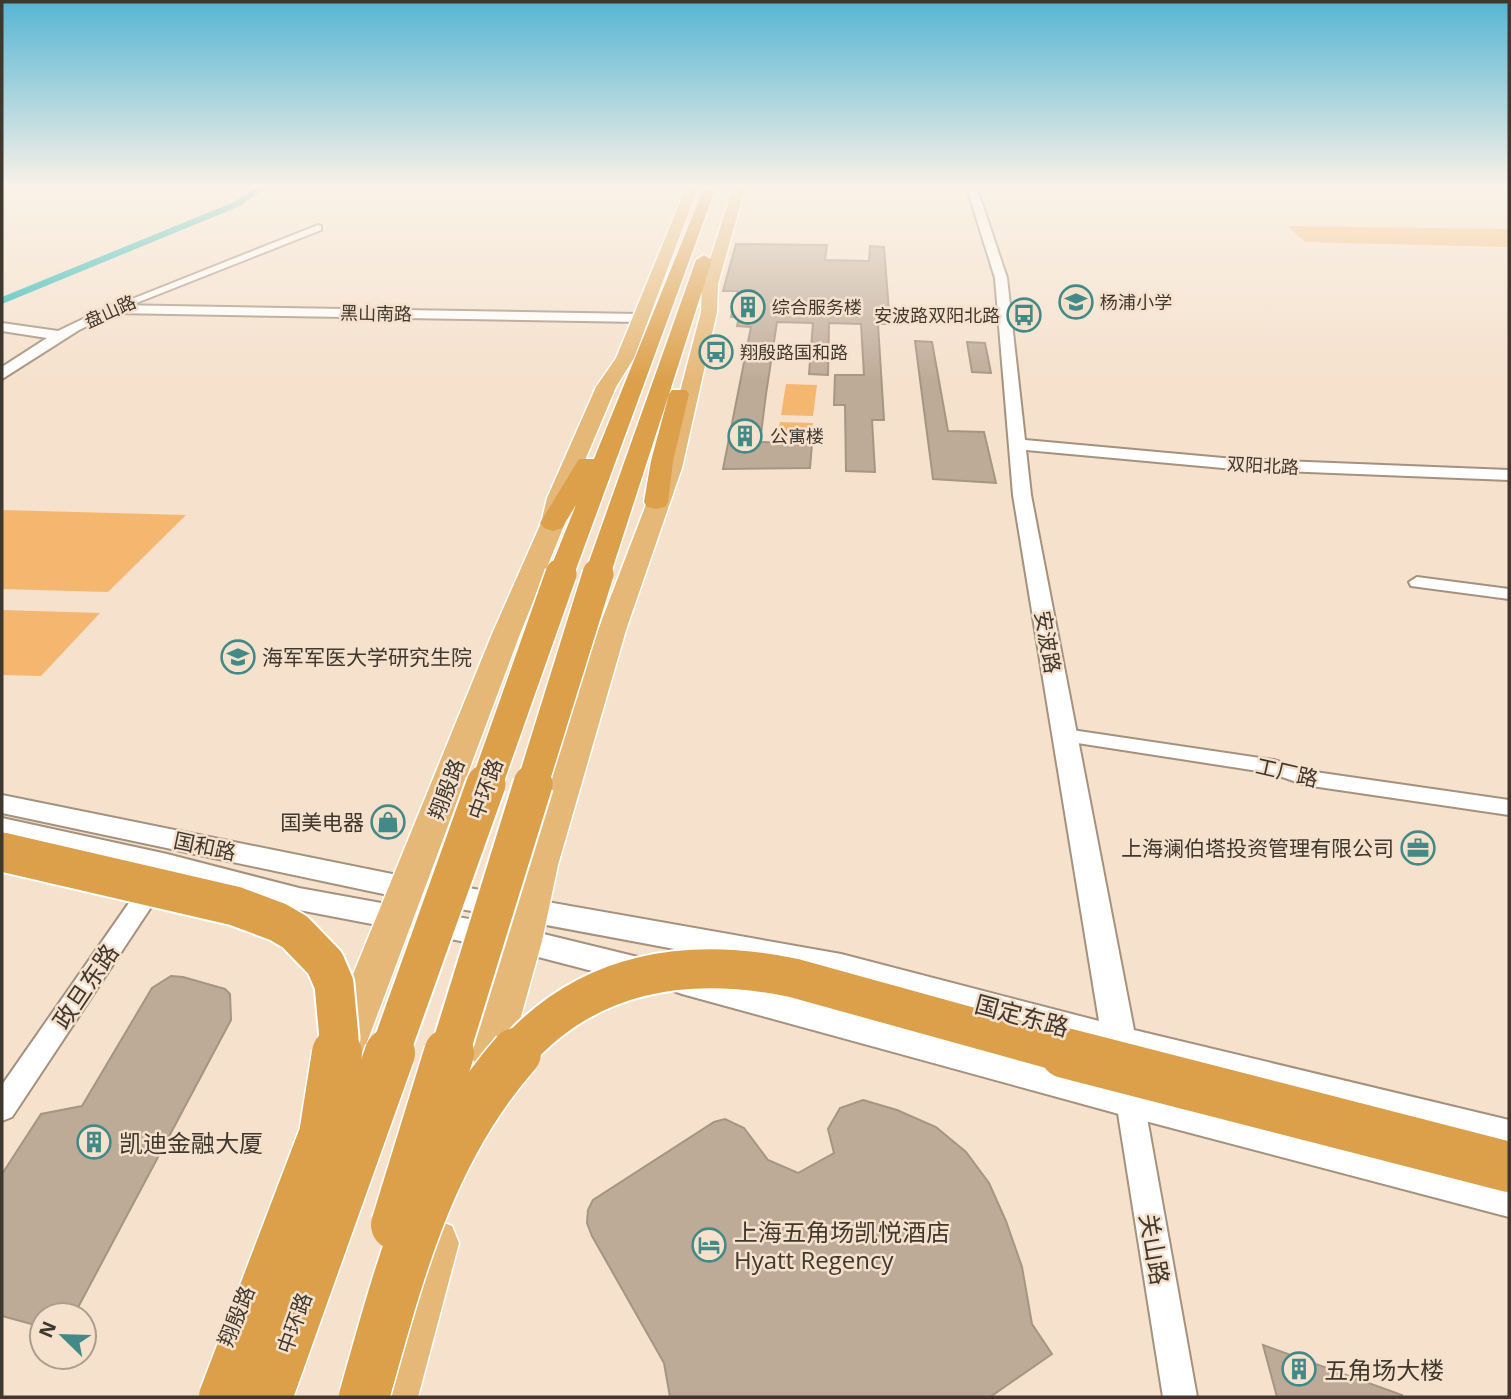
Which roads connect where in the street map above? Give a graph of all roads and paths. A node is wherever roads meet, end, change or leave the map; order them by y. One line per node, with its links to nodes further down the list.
1 (262, 250): 8 (street, 盘山路)
2 (669, 250): 9 (main road, 翔殷路)
3 (686, 250): 12 (highway, 中环路)
4 (707, 250): 7 (highway, 中环路)
5 (720, 250): 16 (main road)
6 (992, 250): 14 (street, 安波路)
7 (697, 281): 16 (highway); 18 (highway, 中环路)
8 (113, 309): 9 (street, 黑山南路); 11 (street, 盘山路)
9 (640, 318): 17 (main road, 翔殷路)
10 (2, 327): 11 (street)
11 (60, 336): 13 (street, 盘山路)
12 (645, 358): 17 (highway); 18 (highway, 中环路)
13 (2, 374)
14 (1017, 444): 15 (street, 双阳北路); 21 (street, 安波路)
15 (1509, 475)
16 (656, 502): 28 (main road)
17 (553, 523): 27 (main road, 翔殷路)
18 (580, 573): 37 (highway, 中环路, bridge); 38 (highway, 中环路, bridge)
19 (1417, 583): 20 (street)
20 (1509, 594)
21 (1065, 735): 23 (street, 工厂路); 29 (street, 安波路)
22 (2, 804): 27 (street, 国和路)
23 (1509, 808)
24 (2, 828): 26 (street, 国和路)
25 (2, 852): 36 (highway, bridge)
26 (167, 865): 27 (street, 国和路); 31 (street, 政旦东路)
27 (402, 903): 28 (street); 35 (main road, 翔殷路)
28 (517, 924): 29 (street, 国定东路); 30 (street); 39 (main road); 41 (main road)
29 (1120, 1041): 30 (street, 安波路); 32 (street, 国定东路)
30 (1130, 1101): 34 (street); 42 (street, 关山路)
31 (2, 1108)
32 (1509, 1137)
33 (1509, 1167): 40 (highway, bridge)
34 (1509, 1198)
35 (203, 1397)
36 (224, 1397)
37 (267, 1397)
38 (343, 1397)
39 (353, 1397)
40 (364, 1397)
41 (391, 1397)
42 (1180, 1397)

